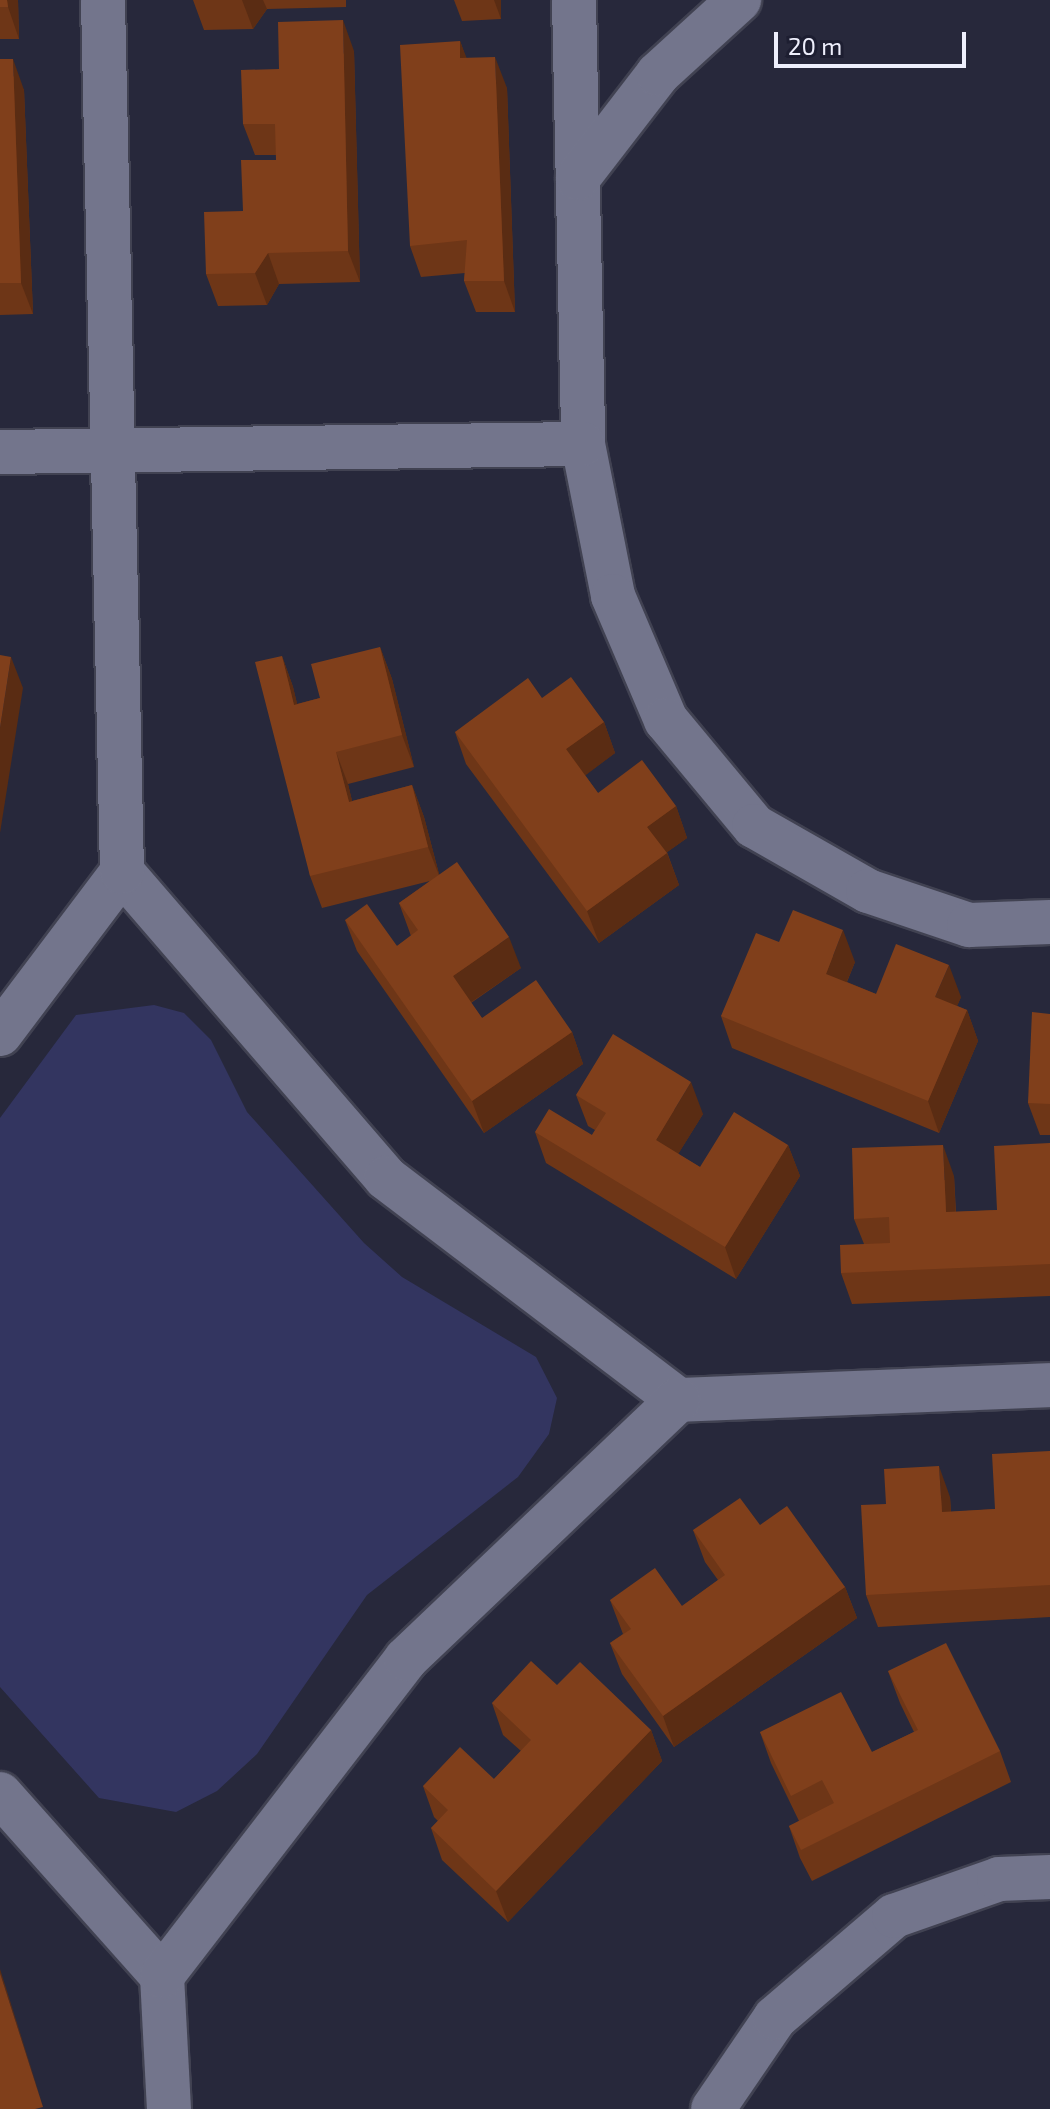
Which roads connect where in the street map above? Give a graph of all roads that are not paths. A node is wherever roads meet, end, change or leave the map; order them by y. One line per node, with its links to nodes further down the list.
1 (103, 0): 6 (street)
2 (574, 0): 4 (street)
3 (739, 0): 4 (street)
4 (578, 178): 5 (street)
5 (583, 444): 6 (street); 9 (street)
6 (113, 450): 7 (street); 8 (street)
7 (0, 452)
8 (122, 872): 10 (street); 12 (street)
9 (1050, 922)
10 (0, 1034)
11 (1050, 1385): 12 (street)
12 (678, 1400): 15 (street)
13 (0, 1794): 15 (street)
14 (1050, 1877): 17 (street)
15 (162, 1976): 16 (street)
16 (169, 2109)
17 (713, 2109)

